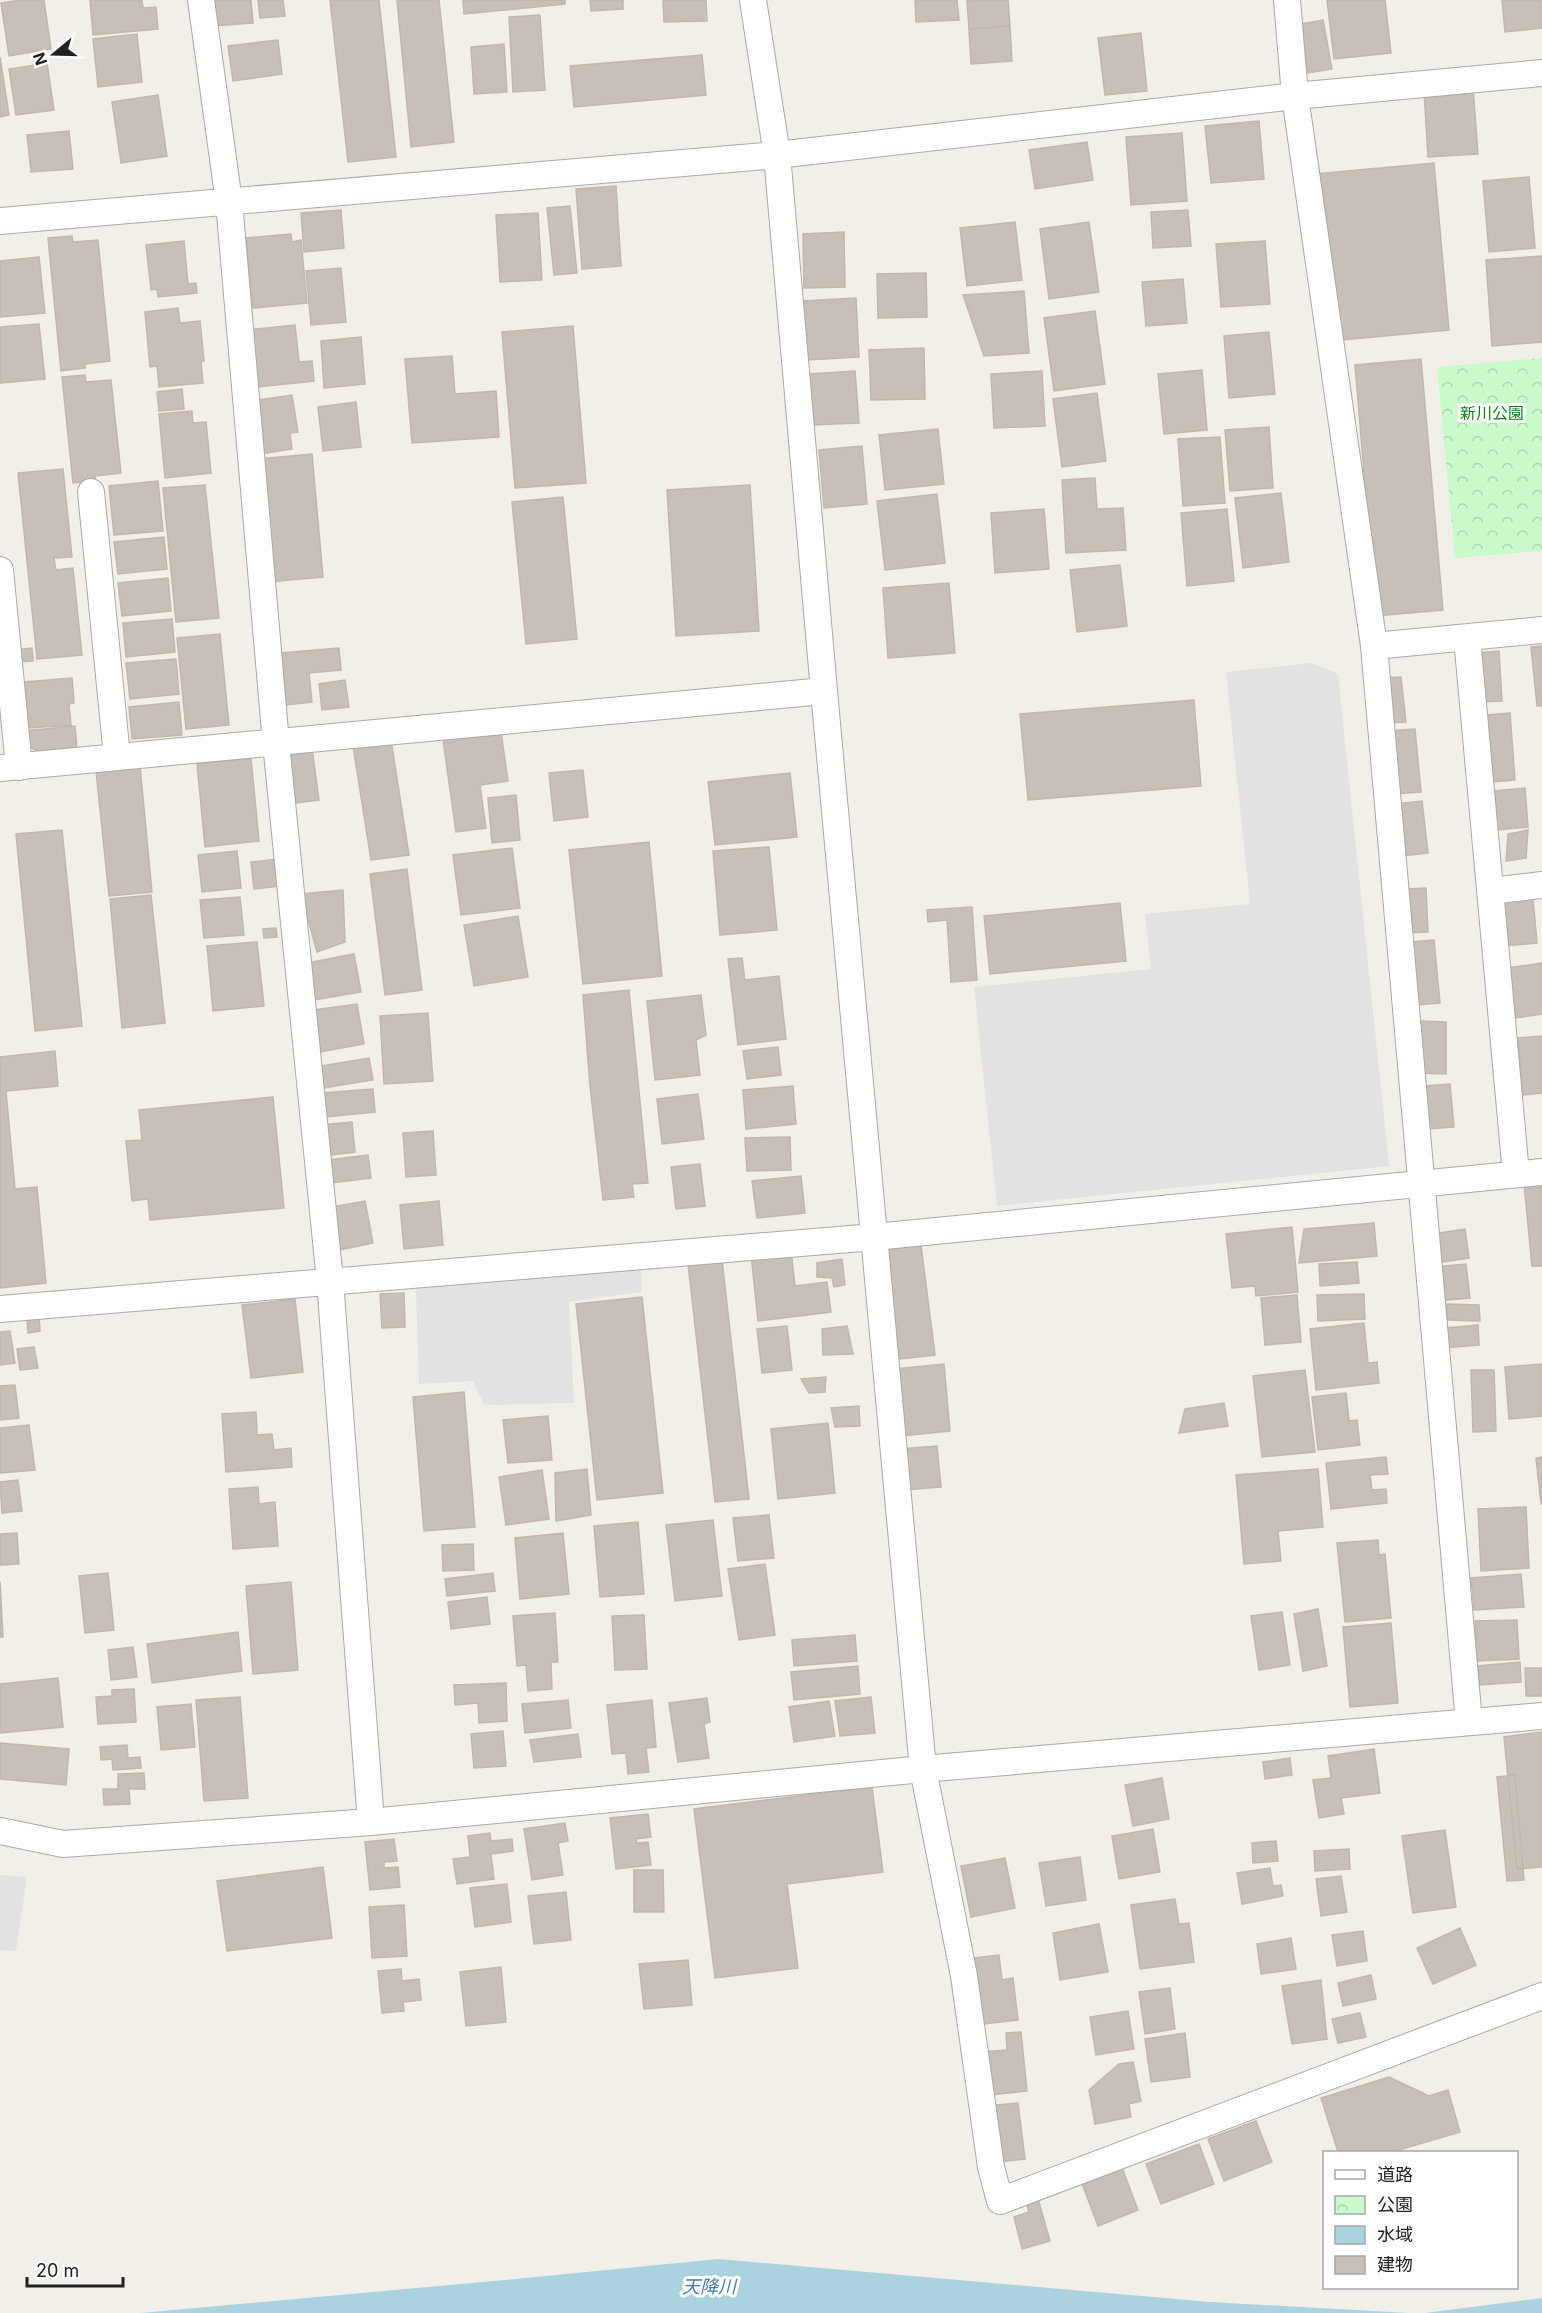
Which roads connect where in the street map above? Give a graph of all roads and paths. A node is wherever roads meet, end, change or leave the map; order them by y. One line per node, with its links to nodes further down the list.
1 (201, 0): 7 (street)
2 (753, 0): 6 (street)
3 (1287, 0): 5 (street)
4 (1542, 73): 5 (street)
5 (1295, 96): 6 (street); 13 (street)
6 (777, 155): 7 (street); 14 (street)
7 (229, 202): 8 (street); 15 (street)
8 (0, 221)
9 (91, 492): 16 (street)
10 (0, 570): 17 (street)
11 (1542, 630): 12 (street)
12 (1467, 638): 13 (street); 19 (street)
13 (1374, 646): 22 (street)
14 (824, 691): 15 (street); 23 (street)
15 (276, 743): 16 (street); 24 (street)
16 (117, 757): 17 (street)
17 (10, 768)
18 (1542, 885): 19 (street)
19 (1490, 891): 21 (street)
20 (1542, 1172): 21 (street)
21 (1516, 1174): 22 (street)
22 (1421, 1182): 23 (street); 27 (street)
23 (874, 1237): 24 (street); 28 (street)
24 (330, 1281): 25 (street); 29 (street)
25 (0, 1309)
26 (1542, 1716): 27 (street)
27 (1469, 1722): 28 (street)
28 (923, 1769): 29 (street); 31 (street)
29 (371, 1822): 30 (street)
30 (0, 1830)
31 (1542, 1996)

